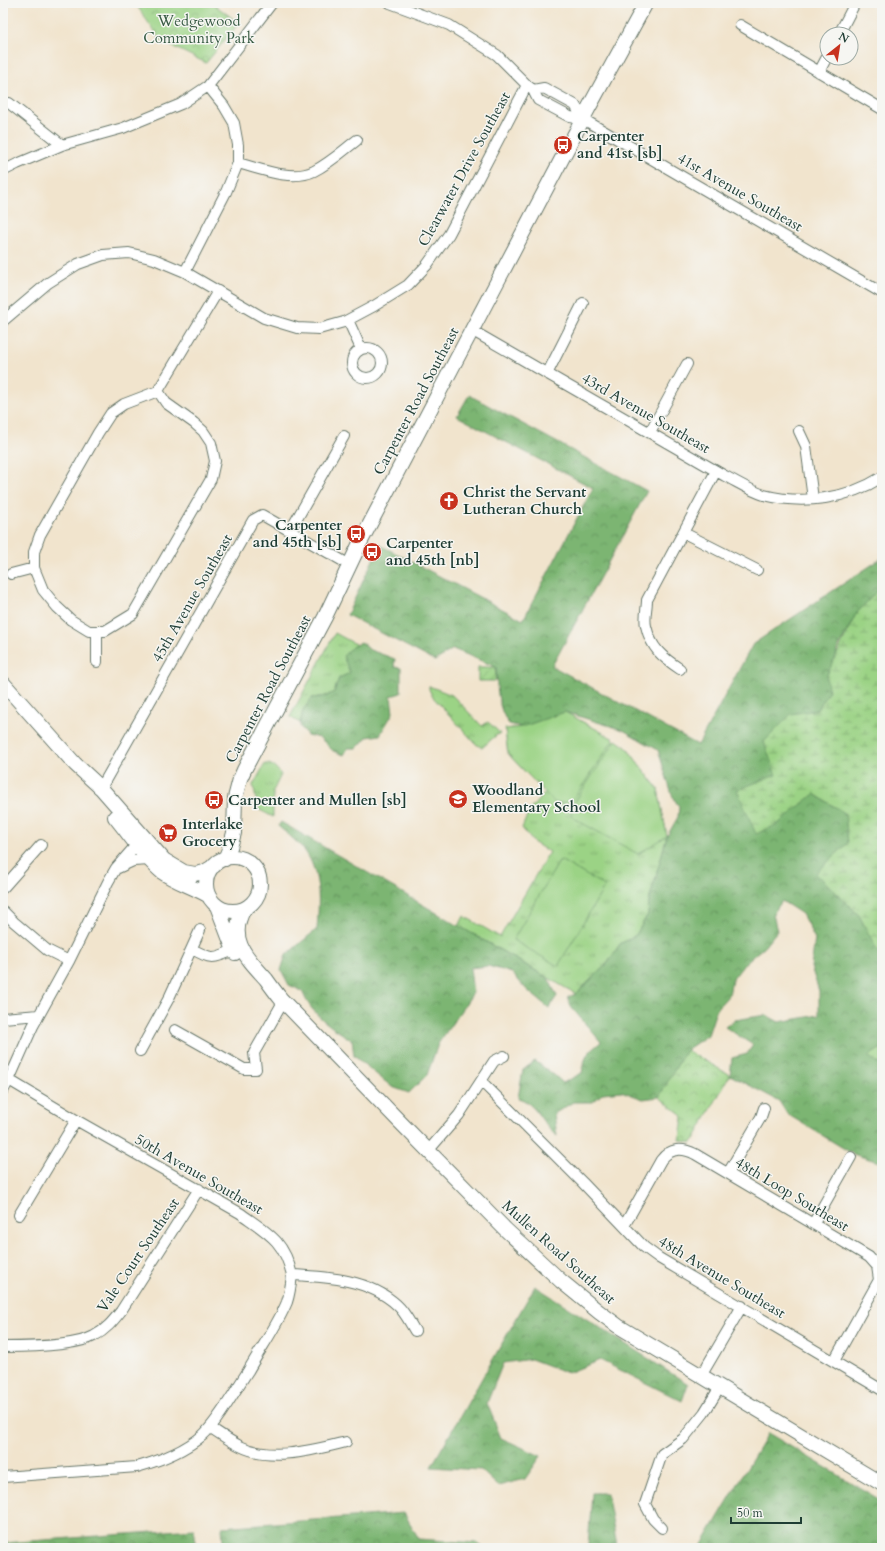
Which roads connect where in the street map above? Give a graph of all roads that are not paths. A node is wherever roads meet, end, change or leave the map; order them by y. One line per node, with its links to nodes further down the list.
1 (272, 3): 9 (street)
2 (390, 3): 10 (street, 41st Avenue Southeast)
3 (646, 3): 13 (street, Carpenter Road Southeast)
4 (855, 3): 6 (street)
5 (740, 25): 8 (street)
6 (843, 26)
7 (822, 66): 8 (street)
8 (819, 72): 12 (street)
9 (208, 86): 15 (street); 16 (street)
10 (530, 87): 13 (street, 41st Avenue Southeast); 22 (street, Clearwater Drive Southeast)
11 (9, 103): 15 (street)
12 (882, 109)
13 (583, 119): 20 (street, 41st Avenue Southeast); 24 (street, Carpenter Road Southeast)
14 (357, 140): 16 (street)
15 (62, 145): 17 (street)
16 (238, 163): 18 (street)
17 (3, 172)
18 (185, 272): 19 (street, Clearwater Drive Southeast); 23 (street, Clearwater Drive Southeast)
19 (218, 291): 22 (street, Clearwater Drive Southeast); 28 (street)
20 (882, 293)
21 (583, 303): 27 (street)
22 (348, 320): 25 (street)
23 (3, 321)
24 (473, 331): 27 (street, 43rd Avenue Southeast); 37 (street, Carpenter Road Southeast)
25 (361, 349)
26 (687, 364): 30 (street)
27 (547, 374): 30 (street, 43rd Avenue Southeast)
28 (158, 391): 38 (street); 41 (street)
29 (799, 431): 34 (street)
30 (650, 432): 32 (street, 43rd Avenue Southeast)
31 (344, 436): 35 (street)
32 (716, 470): 34 (street, 43rd Avenue Southeast); 36 (street)
33 (882, 477): 34 (street, 43rd Avenue Southeast)
34 (813, 499)
35 (290, 531): 37 (street, 45th Avenue Southeast); 46 (street, 45th Avenue Southeast)
36 (684, 533): 39 (street); 43 (street)
37 (350, 565): 47 (street, Carpenter Road Southeast)
38 (34, 568): 40 (street); 41 (street)
39 (757, 570)
40 (11, 574)
41 (97, 631): 42 (street)
42 (97, 662)
43 (680, 669)
44 (3, 683): 45 (street)
45 (75, 764): 46 (street); 48 (street)
46 (101, 788): 51 (street)
47 (235, 821): 52 (street, Carpenter Road Southeast); 53 (street, Carpenter Road Southeast)
48 (137, 844): 50 (street); 51 (street); 54 (street)
49 (41, 845): 55 (street)
50 (150, 860): 54 (street); 56 (street)
51 (164, 860): 52 (street)
52 (220, 862): 53 (street); 56 (street)
53 (248, 862): 57 (street)
54 (116, 868): 62 (street)
55 (3, 888)
56 (213, 901): 57 (street); 61 (street, Mullen Road Southeast)
57 (244, 909): 63 (street, Mullen Road Southeast)
58 (3, 911): 62 (street)
59 (200, 930): 60 (street)
60 (192, 948): 61 (street); 67 (street)
61 (233, 950): 63 (street, Mullen Road Southeast)
62 (69, 961): 64 (street)
63 (282, 1000): 66 (street); 74 (street, Mullen Road Southeast)
64 (39, 1015): 65 (street); 69 (street)
65 (3, 1018)
66 (175, 1030)
67 (140, 1051)
68 (504, 1056): 70 (street)
69 (9, 1080): 71 (street); 73 (street, 50th Avenue Southeast)
70 (481, 1081): 74 (street); 80 (street, 48th Avenue Southeast)
71 (3, 1091)
72 (764, 1108): 76 (street)
73 (76, 1120): 77 (street, 50th Avenue Southeast); 78 (street)
74 (428, 1151): 86 (street, Mullen Road Southeast)
75 (851, 1156): 79 (street)
76 (728, 1173): 79 (street, 48th Loop Southeast); 80 (street, 48th Loop Southeast)
77 (199, 1189): 81 (street, 50th Avenue Southeast); 84 (street, Vale Court Southeast)
78 (19, 1215)
79 (813, 1224): 85 (street, 48th Loop Southeast)
80 (624, 1226): 82 (street, 48th Avenue Southeast)
81 (292, 1275): 83 (street); 89 (street)
82 (742, 1306): 85 (street, 48th Avenue Southeast); 86 (street)
83 (415, 1331)
84 (3, 1347)
85 (834, 1361): 88 (street, 48th Avenue Southeast)
86 (701, 1376): 87 (street, Mullen Road Southeast)
87 (720, 1387): 92 (street, Mullen Road Southeast); 93 (street)
88 (882, 1390)
89 (210, 1428): 90 (street); 91 (street)
90 (346, 1442)
91 (3, 1477)
92 (882, 1484)
93 (662, 1528)

